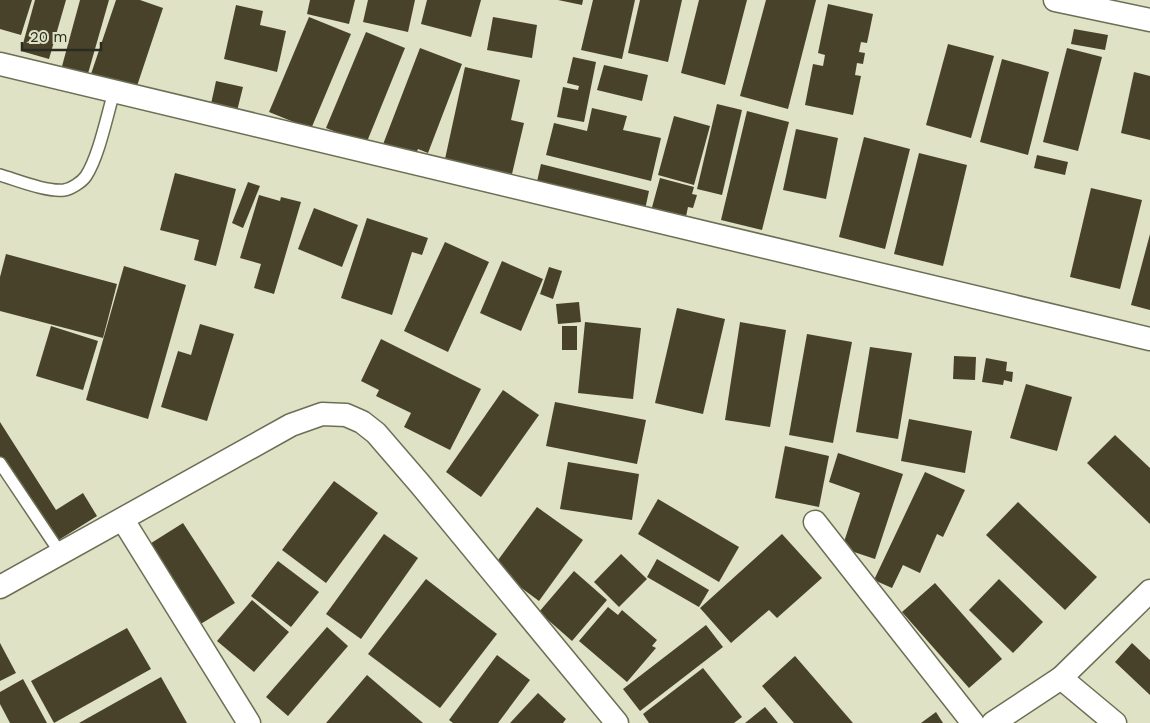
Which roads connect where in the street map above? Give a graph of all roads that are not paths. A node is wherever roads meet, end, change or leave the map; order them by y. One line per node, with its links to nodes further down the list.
1 (1055, 0): 2 (street)
2 (1150, 20)
3 (0, 64): 4 (street)
4 (114, 92): 5 (lane); 6 (street)
5 (0, 175)
6 (1150, 339)
7 (0, 463): 10 (lane)
8 (123, 520): 10 (street); 14 (street); 15 (street)
9 (815, 522): 16 (street)
10 (61, 554): 11 (street)
11 (0, 587)
12 (1150, 591): 13 (street)
13 (1061, 678): 17 (street); 18 (street)
14 (249, 723)
15 (617, 723)
16 (973, 723)
17 (993, 723)
18 (1115, 723)

